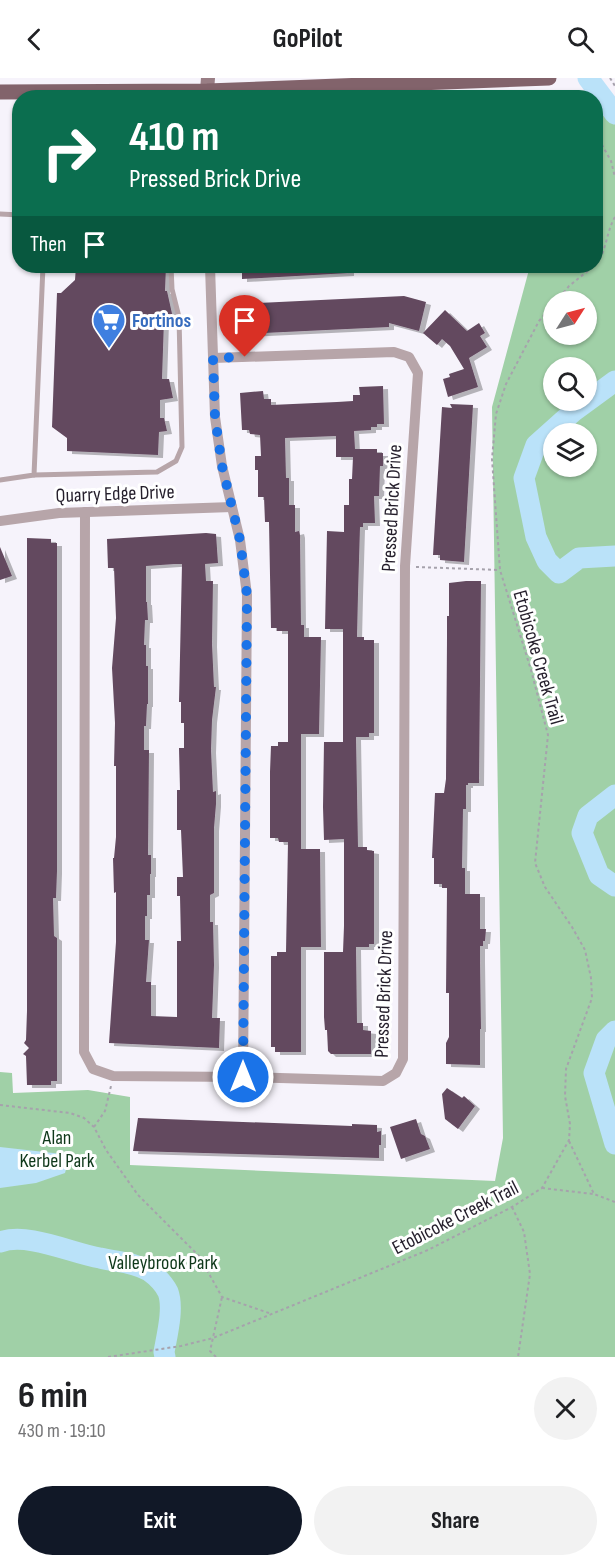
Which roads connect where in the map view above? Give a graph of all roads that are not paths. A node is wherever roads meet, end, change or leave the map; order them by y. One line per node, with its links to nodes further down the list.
1 (549, 78): 2 (main road)
2 (208, 89): 3 (main road)
3 (139, 90)
4 (43, 273): 8 (lane)
5 (171, 273): 8 (lane)
6 (210, 273): 7 (street)
7 (213, 358): 10 (street); 13 (street, Pressed Brick Drive)
8 (34, 476): 9 (lane)
9 (0, 480)
10 (232, 507): 11 (street, Quarry Edge Drive); 13 (street)
11 (85, 512): 12 (street, Quarry Edge Drive); 13 (street, Pressed Brick Drive)
12 (0, 520)
13 (243, 1077)

